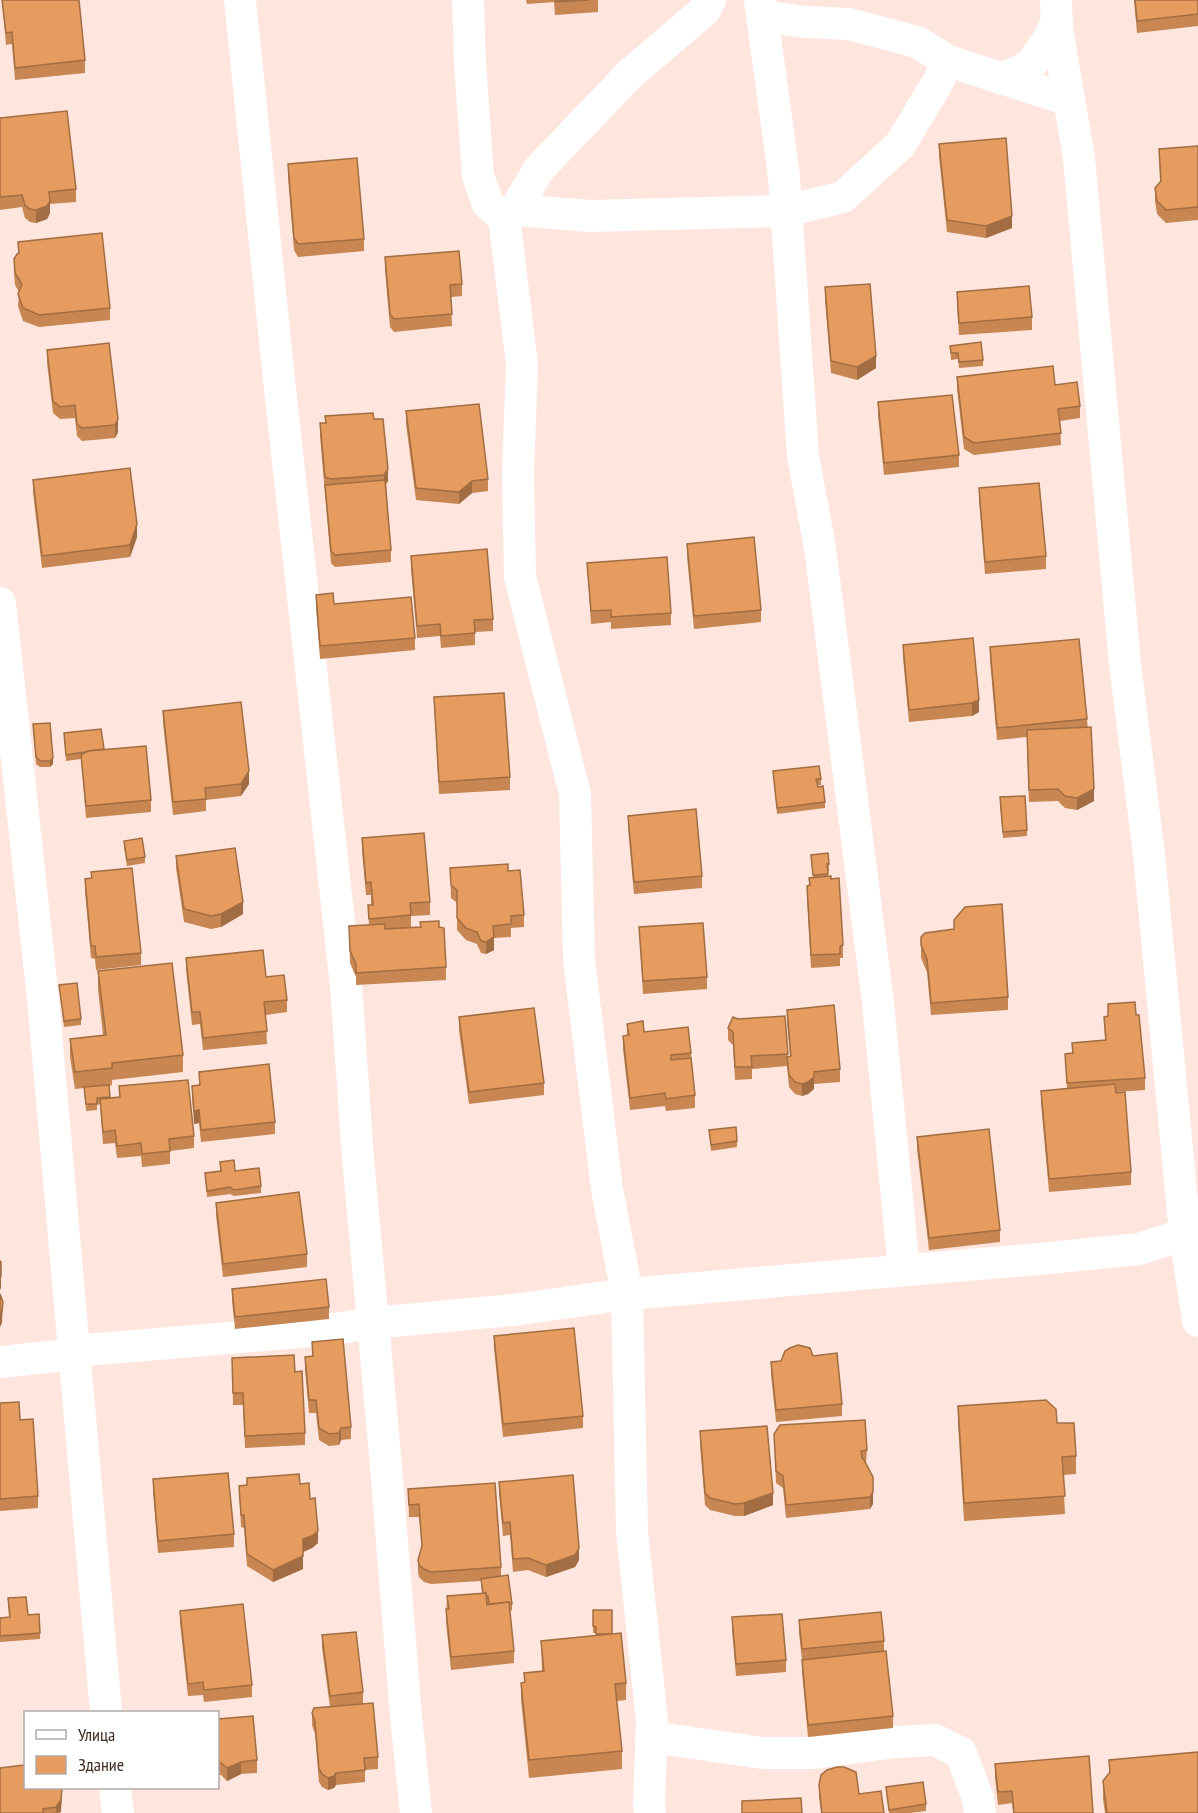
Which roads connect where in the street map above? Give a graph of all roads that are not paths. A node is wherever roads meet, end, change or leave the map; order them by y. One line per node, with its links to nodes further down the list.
1 (240, 0): 16 (street)
2 (468, 0): 10 (street)
3 (710, 0): 10 (street)
4 (761, 8): 6 (street); 9 (street)
5 (1056, 10): 7 (street); 8 (street)
6 (948, 61): 7 (street); 9 (street)
7 (1002, 79): 8 (street)
8 (1069, 100): 12 (street)
9 (786, 211): 10 (street); 13 (street)
10 (509, 214): 14 (street)
11 (0, 603): 17 (street)
12 (1191, 1233): 13 (street); 15 (street)
13 (904, 1270): 14 (street)
14 (627, 1294): 16 (street); 20 (street)
15 (1198, 1321)
16 (373, 1323): 17 (street); 24 (street)
17 (75, 1351): 18 (street); 19 (street)
18 (0, 1362)
19 (106, 1711)
20 (651, 1737): 22 (street); 25 (street)
21 (115, 1789): 23 (street)
22 (645, 1810)
23 (118, 1813)
24 (416, 1813)
25 (980, 1813)

